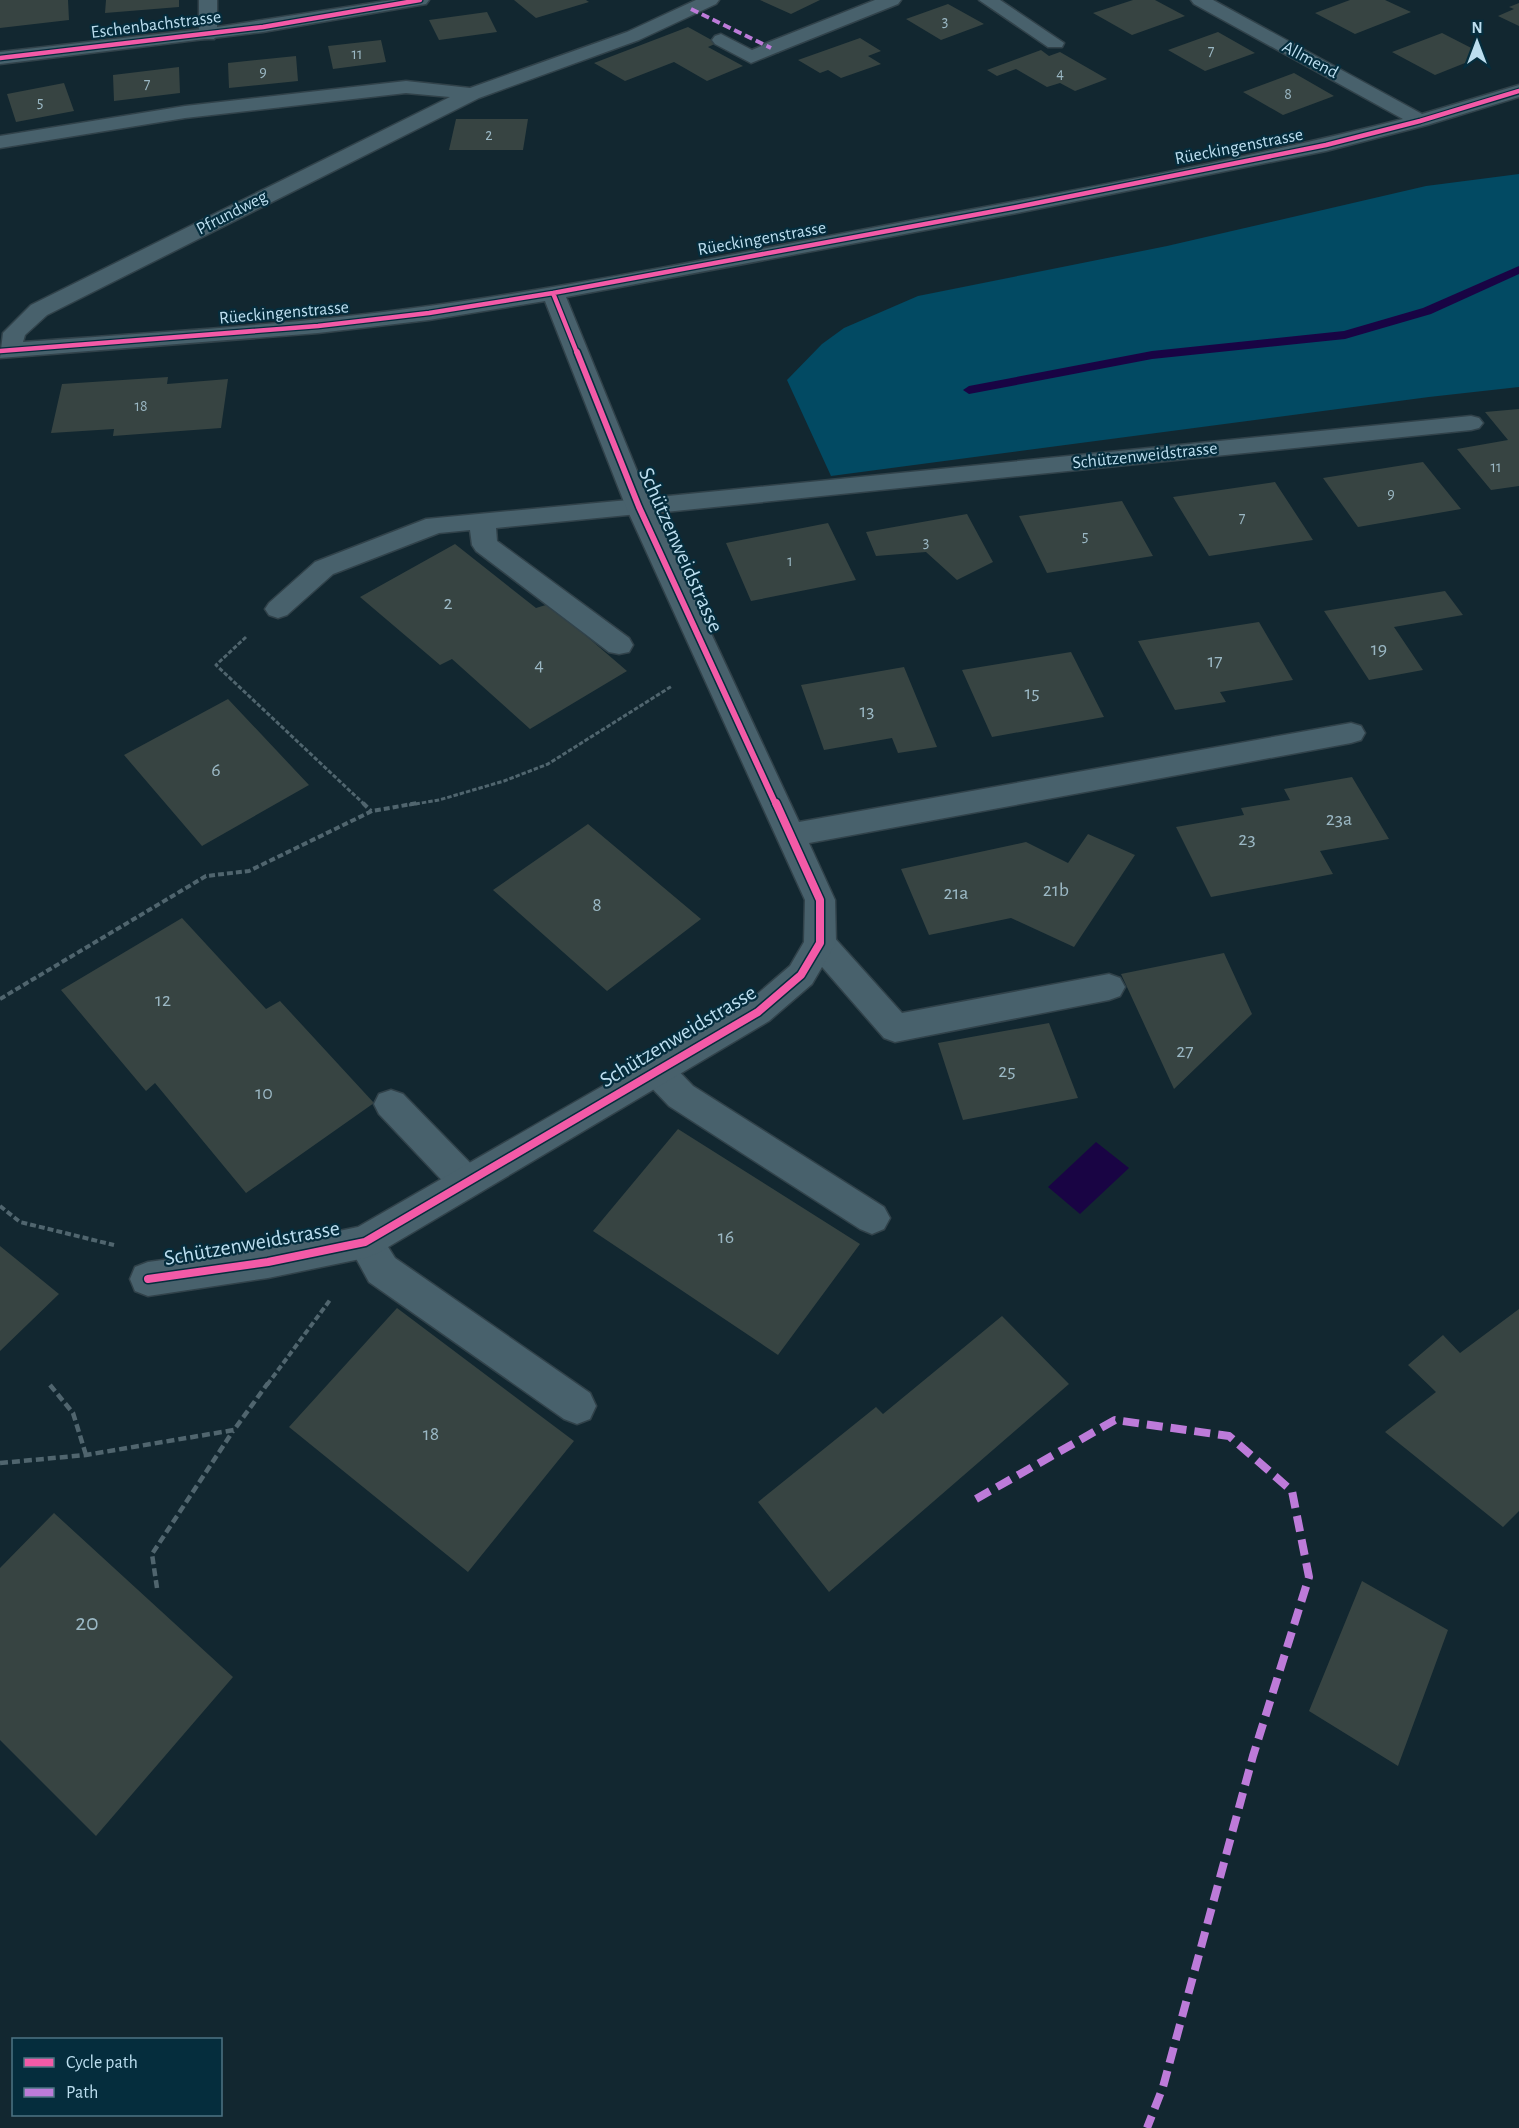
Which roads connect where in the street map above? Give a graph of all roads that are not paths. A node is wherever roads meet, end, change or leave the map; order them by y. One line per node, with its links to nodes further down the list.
1 (208, 0): 7 (street)
2 (416, 0): 7 (street, Eschenbachstrasse)
3 (710, 0): 12 (street, Pfrundweg)
4 (892, 0): 8 (street)
5 (988, 0): 9 (street)
6 (1200, 0): 15 (street, Allmend)
7 (207, 35): 10 (street, Eschenbachstrasse)
8 (721, 40)
9 (1055, 43)
10 (0, 58)
11 (1519, 91): 13 (street, Rüeckingenstrasse)
12 (472, 94): 16 (street, Pfrundweg); 18 (street, Pfrundweg)
13 (1474, 105): 14 (street); 15 (street, Rüeckingenstrasse)
14 (1501, 114)
15 (1420, 121): 17 (street, Rüeckingenstrasse)
16 (0, 142)
17 (553, 292): 18 (street, Rüeckingenstrasse); 20 (street, Schützenweidstrasse)
18 (4, 351)
19 (1471, 423): 20 (street, Schützenweidstrasse)
20 (639, 507): 21 (street); 25 (street, Schützenweidstrasse)
21 (482, 521): 22 (street); 23 (street)
22 (278, 609)
23 (620, 645)
24 (1351, 733): 25 (street)
25 (790, 835): 26 (street, Schützenweidstrasse)
26 (820, 943): 27 (street); 28 (street, Schützenweidstrasse)
27 (1109, 987)
28 (657, 1071): 30 (street, Schützenweidstrasse); 31 (street)
29 (391, 1104): 30 (street)
30 (466, 1182): 32 (street, Schützenweidstrasse)
31 (872, 1218)
32 (365, 1242): 33 (street, Schützenweidstrasse); 34 (street)
33 (148, 1279)
34 (577, 1406)

